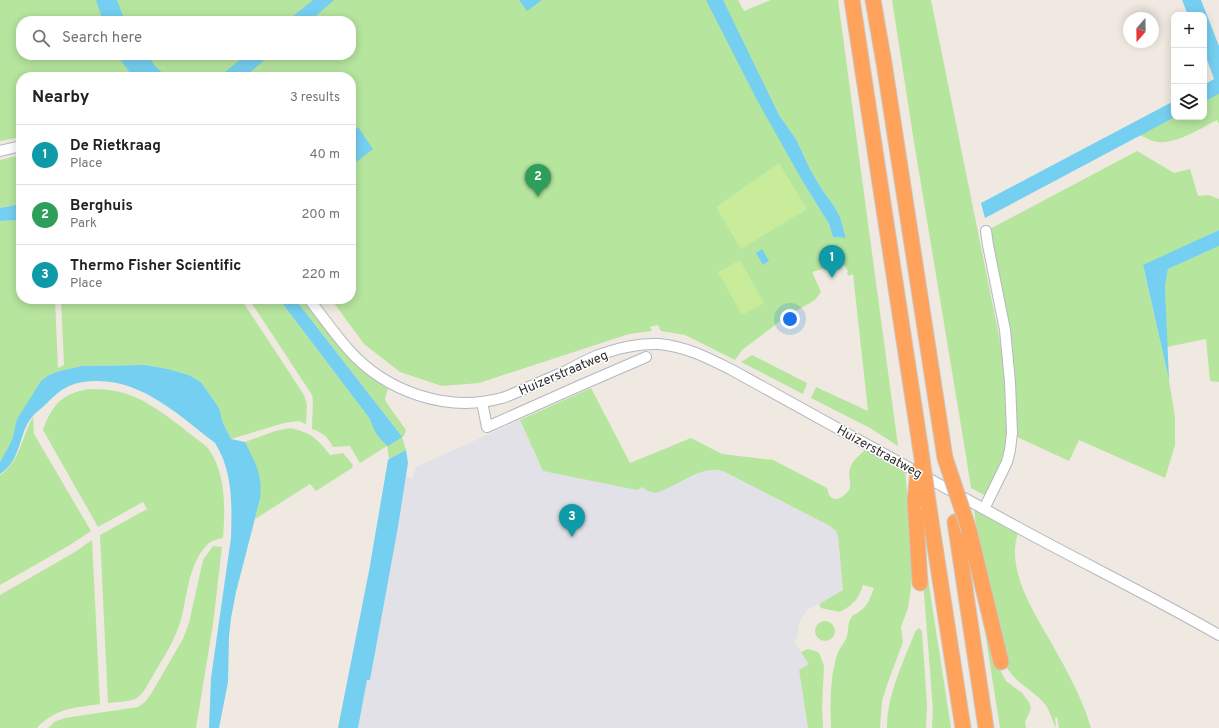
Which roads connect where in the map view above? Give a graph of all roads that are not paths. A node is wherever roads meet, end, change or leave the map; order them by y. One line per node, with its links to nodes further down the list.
1 (852, 0): 11 (highway)
2 (873, 0): 12 (highway)
3 (16, 147): 4 (street)
4 (0, 151)
5 (986, 231): 13 (street)
6 (313, 304): 10 (street, Huizerstraatweg)
7 (646, 357): 9 (street, Huizerstraatweg)
8 (570, 369): 9 (street); 10 (street, Huizerstraatweg); 13 (street, Huizerstraatweg)
9 (579, 386): 10 (street, Huizerstraatweg)
10 (482, 402)
11 (920, 445): 14 (highway, bridge); 17 (highway, bridge)
12 (945, 458): 16 (highway, bridge); 18 (highway, bridge)
13 (984, 509): 15 (street, Huizerstraatweg)
14 (920, 583)
15 (1219, 635)
16 (1001, 662)
17 (963, 728)
18 (986, 728)

